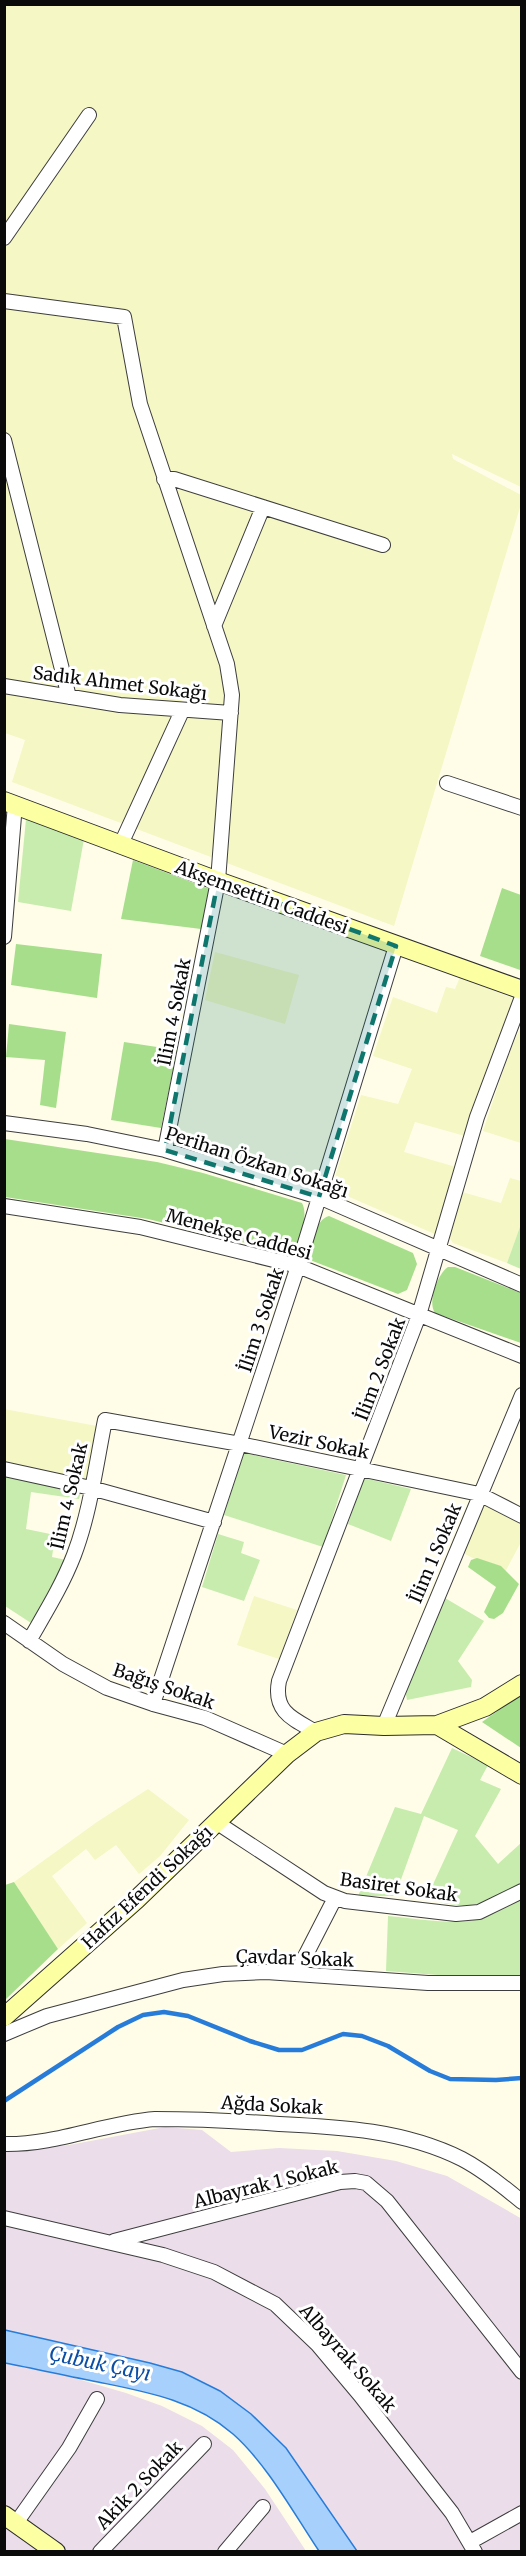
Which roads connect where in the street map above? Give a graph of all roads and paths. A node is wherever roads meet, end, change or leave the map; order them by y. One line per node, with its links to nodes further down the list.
1 (89, 115): 2 (street)
2 (4, 238)
3 (4, 301): 5 (street, İlim 4 Sokak)
4 (4, 440): 10 (street)
5 (164, 479): 6 (street); 8 (street, İlim 4 Sokak)
6 (263, 507): 7 (street); 8 (street)
7 (383, 545)
8 (214, 626): 12 (street, İlim 4 Sokak)
9 (4, 686): 10 (street, Sadık Ahmet Sokağı)
10 (69, 697): 11 (street, Sadık Ahmet Sokağı)
11 (182, 711): 12 (street, Sadık Ahmet Sokağı); 16 (street)
12 (231, 713): 17 (street, İlim 4 Sokak)
13 (447, 783): 15 (street)
14 (10, 803): 16 (street, Akşemsettin Caddesi); 18 (street)
15 (522, 808)
16 (120, 844): 17 (street, Akşemsettin Caddesi)
17 (218, 881): 19 (street, Akşemsettin Caddesi); 23 (street, İlim 4 Sokak)
18 (4, 937)
19 (396, 946): 20 (street, Akşemsettin Caddesi); 24 (street, İlim 3 Sokak)
20 (522, 990)
21 (522, 997): 26 (street, İlim 2 Sokak)
22 (4, 1123): 23 (street, Perihan Özkan Sokağı)
23 (165, 1150): 24 (street, Perihan Özkan Sokağı)
24 (319, 1197): 26 (street, Perihan Özkan Sokağı); 27 (street, İlim 3 Sokak)
25 (4, 1206): 27 (street, Menekşe Caddesi)
26 (438, 1248): 28 (street, Perihan Özkan Sokağı); 29 (street, İlim 2 Sokak)
27 (298, 1266): 29 (street, Menekşe Caddesi); 33 (street, İlim 3 Sokak)
28 (522, 1285)
29 (419, 1315): 30 (street, Menekşe Caddesi); 35 (street, İlim 2 Sokak)
30 (522, 1356)
31 (522, 1395): 37 (street, İlim 1 Sokak)
32 (105, 1420): 33 (street, Vezir Sokak); 36 (street, İlim 4 Sokak)
33 (240, 1444): 35 (street, Vezir Sokak); 39 (street, İlim 3 Sokak)
34 (4, 1469): 36 (street)
35 (361, 1469): 37 (street, Vezir Sokak); 46 (street, İlim 2 Sokak)
36 (91, 1488): 39 (street); 41 (street, İlim 4 Sokak)
37 (479, 1494): 38 (street, Vezir Sokak); 45 (street, İlim 1 Sokak)
38 (522, 1516)
39 (214, 1522): 43 (street, İlim 3 Sokak)
40 (4, 1623): 41 (street, Bağış Sokak)
41 (29, 1641): 43 (street, Bağış Sokak)
42 (522, 1684): 44 (street)
43 (153, 1704): 47 (street, Bağış Sokak)
44 (437, 1725): 45 (street); 48 (street)
45 (384, 1726): 46 (street)
46 (316, 1732): 47 (street, Hafız Efendi Sokağı)
47 (287, 1754): 49 (street, Hafız Efendi Sokağı)
48 (522, 1775)
49 (216, 1822): 51 (street, Basiret Sokak); 54 (street, Hafız Efendi Sokağı)
50 (522, 1892): 51 (street, Basiret Sokak)
51 (335, 1898): 52 (street)
52 (296, 1974): 53 (street, Çavdar Sokak); 55 (street, Çavdar Sokak)
53 (522, 1983)
54 (4, 2017)
55 (4, 2034)
56 (4, 2144): 57 (street, Ağda Sokak)
57 (522, 2202)
58 (4, 2218): 59 (street, Albayrak Sokak)
59 (112, 2242): 60 (street, Albayrak 1 Sokak); 66 (street, Albayrak Sokak)
60 (522, 2372)
61 (97, 2399): 65 (street)
62 (204, 2444): 68 (street, Akik 2 Sokak)
63 (263, 2507): 69 (street)
64 (522, 2513): 66 (street)
65 (10, 2519): 67 (street)
66 (472, 2547)
67 (56, 2552)
68 (100, 2552)
69 (225, 2552)

